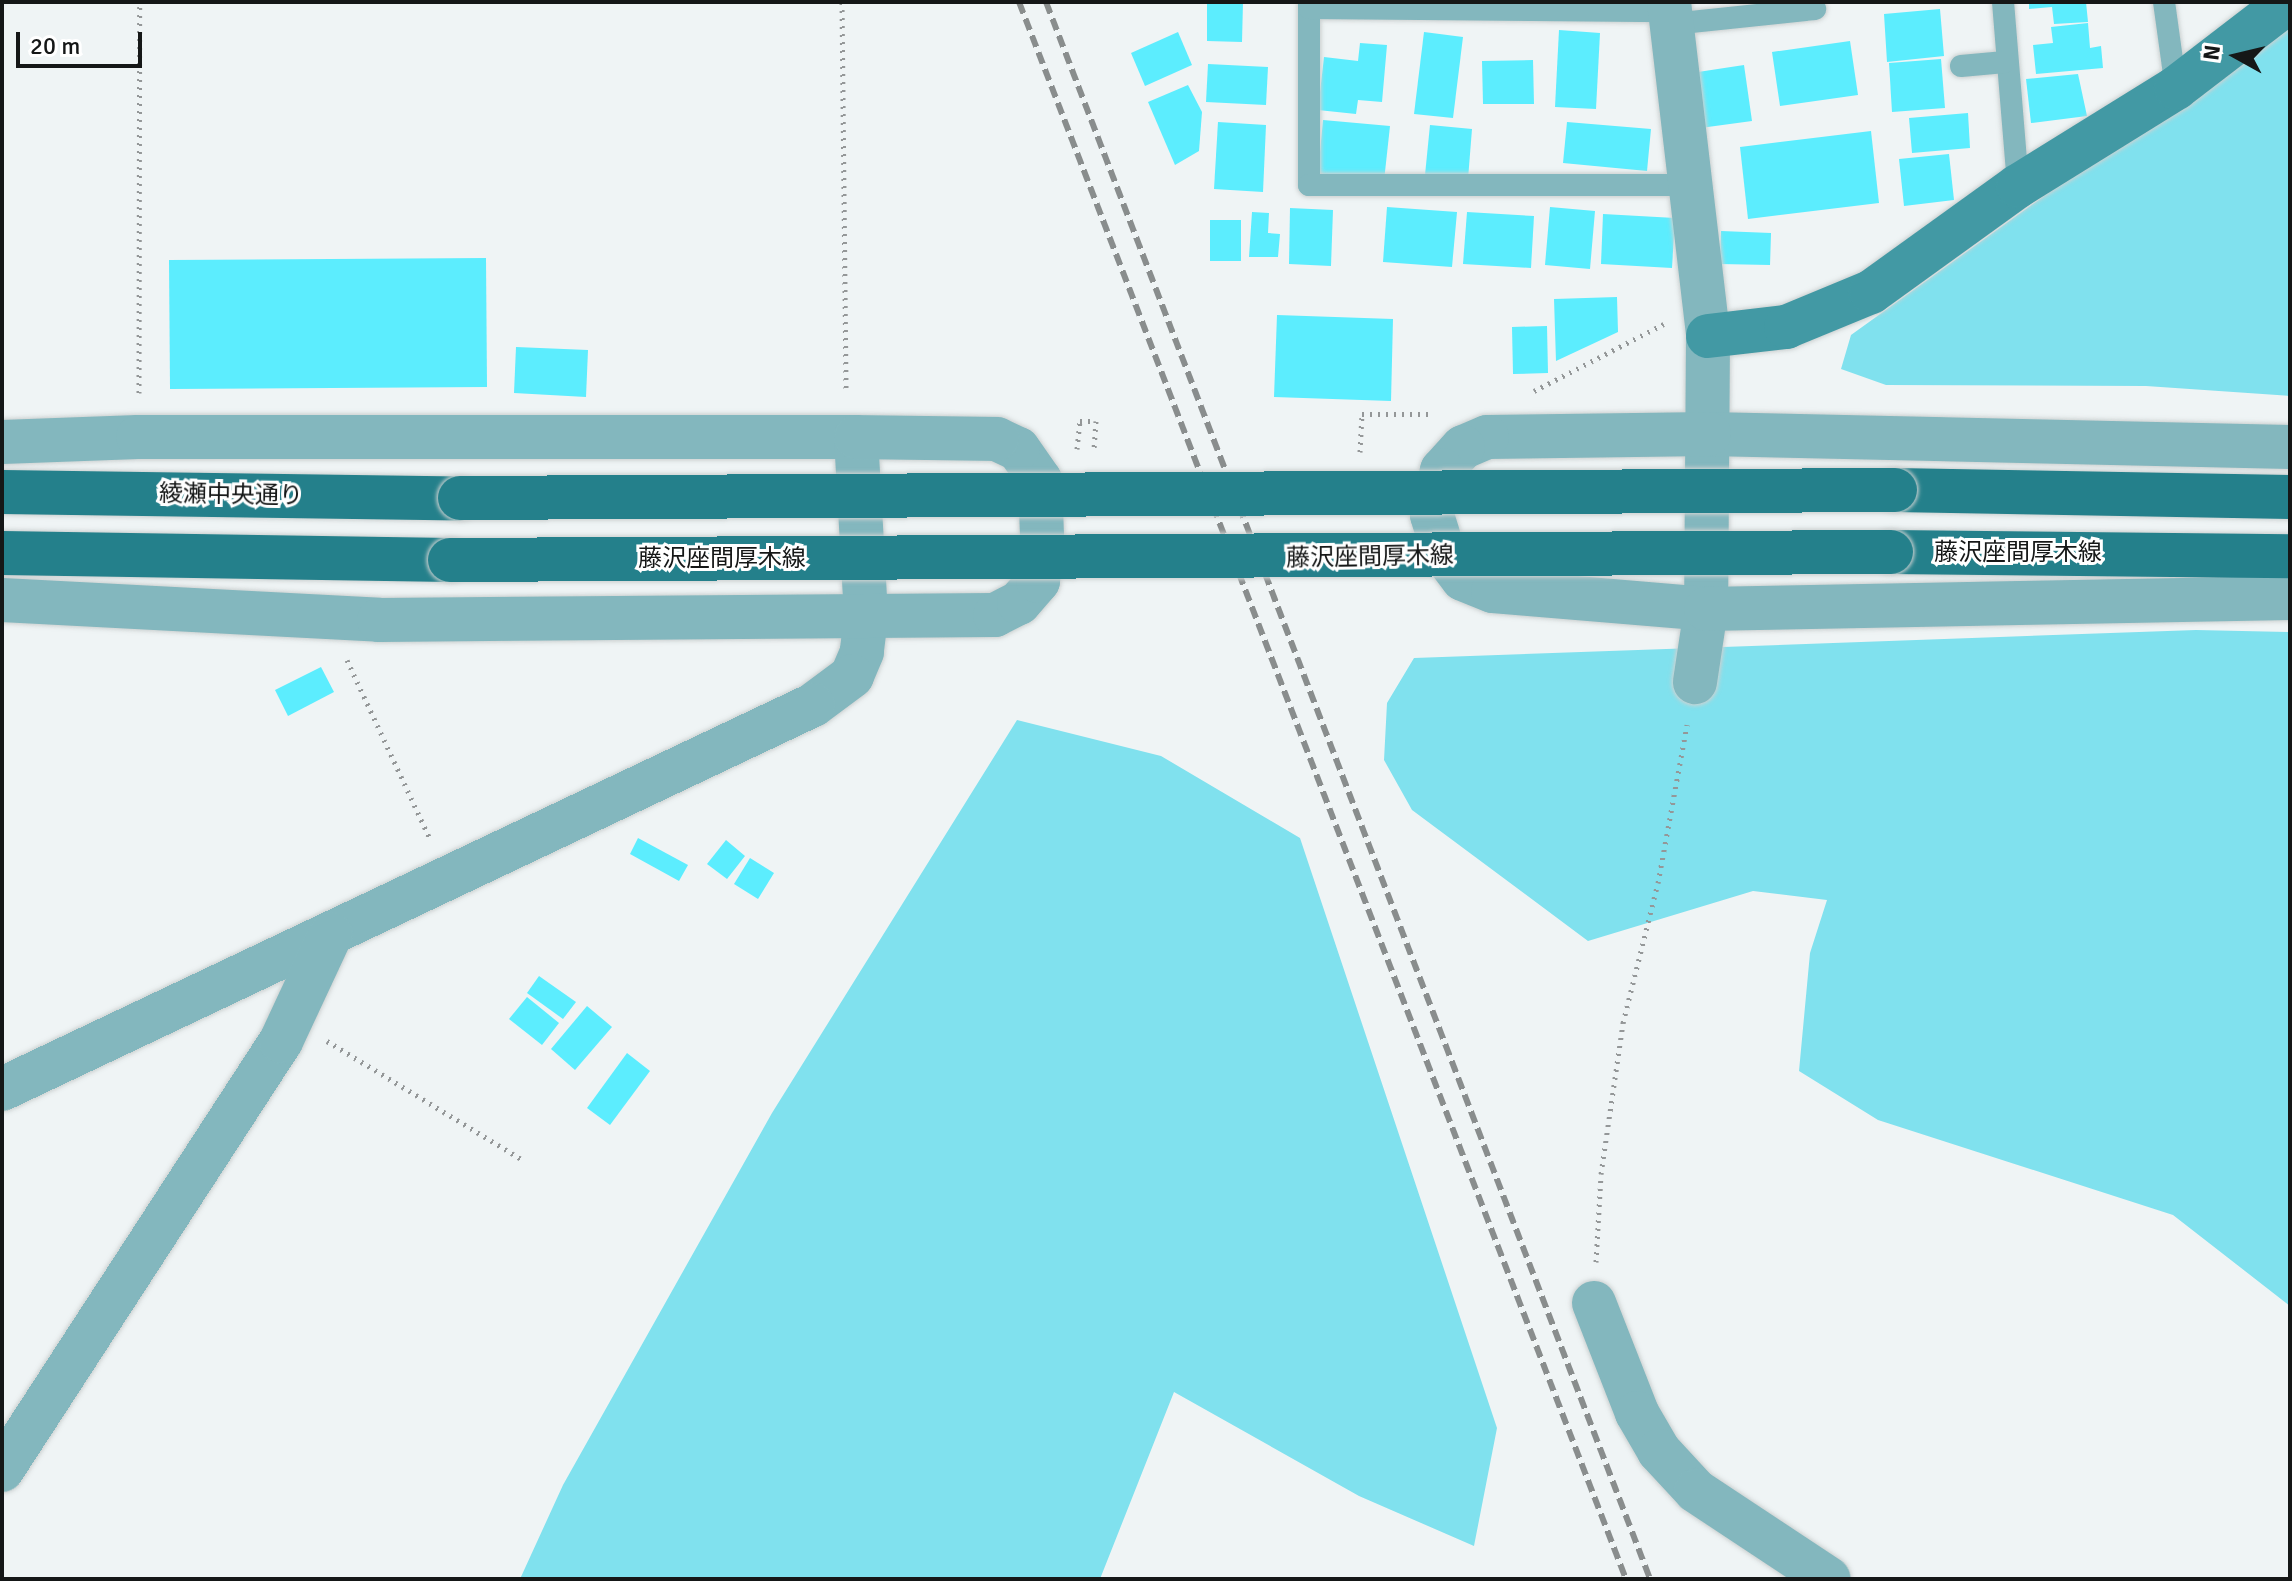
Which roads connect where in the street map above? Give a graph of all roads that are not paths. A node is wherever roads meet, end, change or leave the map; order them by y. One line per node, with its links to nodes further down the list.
1 (2003, 2): 7 (lane)
2 (2164, 2): 9 (lane)
3 (2288, 2): 9 (street)
4 (1309, 5): 6 (lane); 10 (lane)
5 (1815, 9): 6 (lane)
6 (1670, 12): 10 (street)
7 (2005, 62): 8 (lane); 11 (lane)
8 (1961, 66)
9 (2176, 88): 11 (street)
10 (1691, 185): 12 (street)
11 (2018, 186): 12 (street)
12 (1689, 329): 13 (street)
13 (1709, 434): 16 (street); 23 (street); 23 (street)
14 (856, 437): 15 (street); 24 (street); 24 (street)
15 (2, 442)
16 (2290, 447)
17 (2, 492): 18 (main road, 綾瀬中央通り, bridge)
18 (2290, 497)
19 (2, 553): 20 (main road, 藤沢座間厚木線, bridge)
20 (2290, 556)
21 (2290, 598): 23 (street)
22 (2, 600): 24 (street)
23 (1706, 609): 25 (street)
24 (866, 617): 26 (street)
25 (1695, 682)
26 (331, 934): 27 (street); 29 (street)
27 (2, 1089)
28 (1594, 1303): 30 (street)
29 (2, 1470)
30 (1829, 1579)

